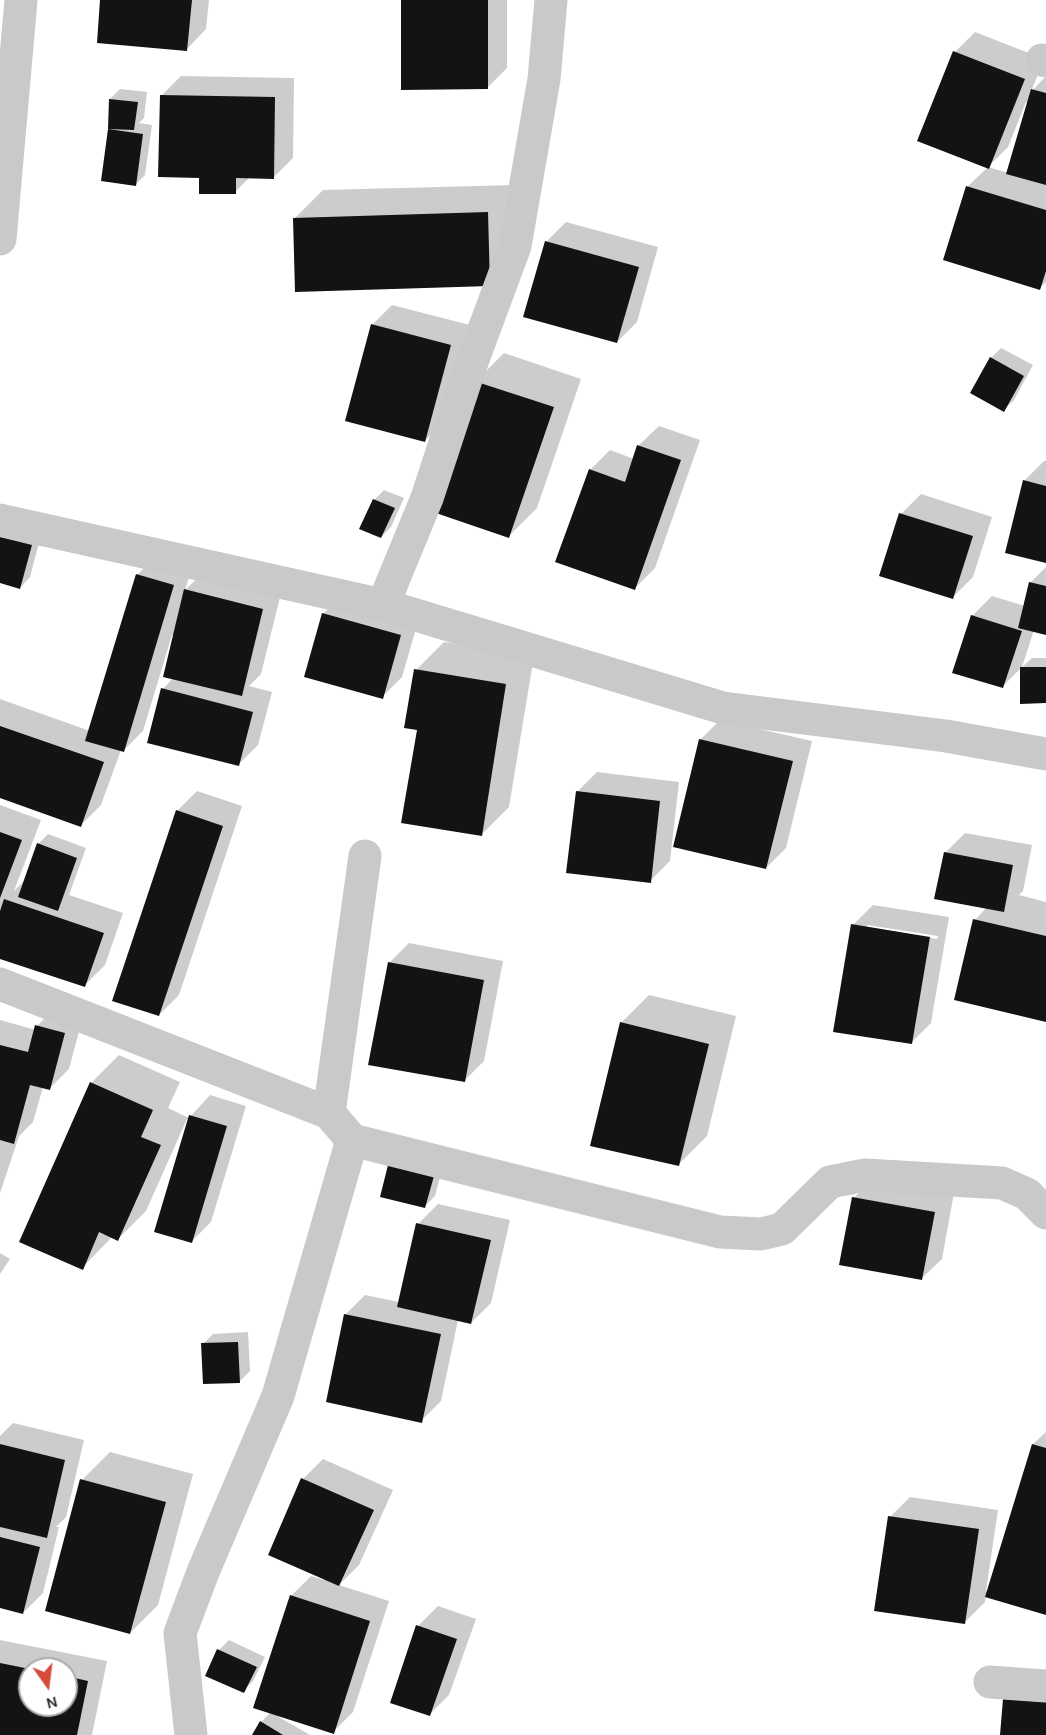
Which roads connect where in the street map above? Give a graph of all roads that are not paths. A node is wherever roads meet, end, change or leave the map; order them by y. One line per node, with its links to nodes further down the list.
1 (21, 0): 3 (street)
2 (550, 0): 5 (street)
3 (0, 239)
4 (0, 520): 5 (street)
5 (383, 605): 6 (street)
6 (1046, 754)
7 (365, 856): 9 (street)
8 (0, 984): 9 (street)
9 (328, 1113): 10 (street)
10 (352, 1140): 11 (street); 14 (street)
11 (1046, 1213)
12 (990, 1682): 13 (street)
13 (1046, 1686)
14 (191, 1735)

